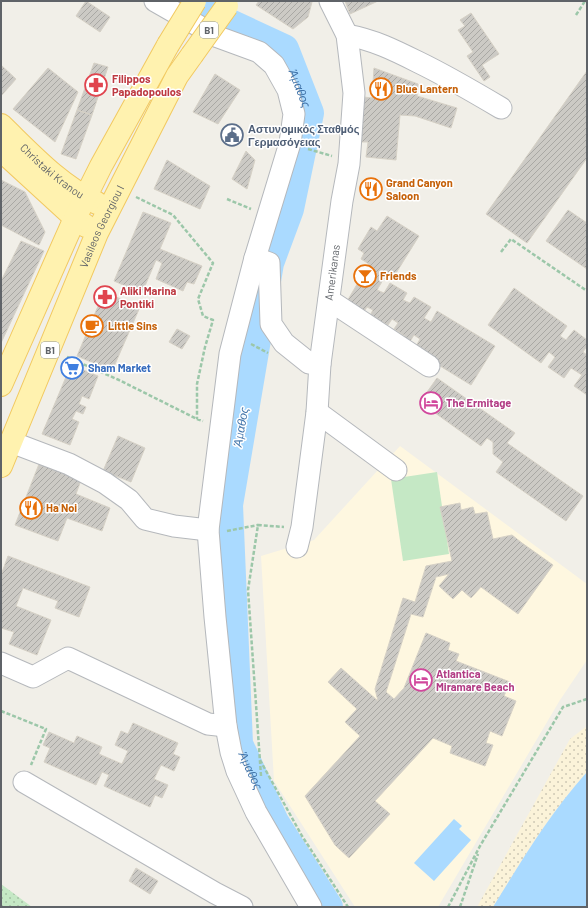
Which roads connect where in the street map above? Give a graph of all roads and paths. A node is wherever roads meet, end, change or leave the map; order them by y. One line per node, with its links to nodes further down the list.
1 (156, 1): 21 (street)
2 (195, 1): 14 (main road, B1, bridge)
3 (330, 1): 7 (street, Amerikanas)
4 (585, 1): 6 (path)
5 (229, 3): 17 (main road, Vasileos Georgiou I / B1, bridge)
6 (576, 15)
7 (347, 35): 8 (street); 23 (street, Amerikanas)
8 (501, 108)
9 (1, 125): 14 (main road, Christaki Kranou)
10 (1, 150): 18 (main road, Christaki Kranou)
11 (312, 150): 12 (path)
12 (336, 157)
13 (130, 195): 25 (path)
14 (85, 197): 17 (main road, Christaki Kranou); 18 (main road, B1)
15 (227, 199): 16 (path)
16 (246, 207)
17 (109, 208): 19 (main road, Vasileos Georgiou I / B1)
18 (75, 218): 19 (main road, Christaki Kranou); 29 (main road, B1)
19 (97, 233): 31 (main road, Vasileos Georgiou I / B1)
20 (502, 252): 22 (path)
21 (255, 258): 24 (street); 27 (street)
22 (587, 291)
23 (329, 300): 27 (street, Amerikanas); 28 (street)
24 (235, 335): 26 (path); 37 (street)
25 (63, 355)
26 (272, 356)
27 (320, 364): 30 (street, Amerikanas)
28 (429, 366)
29 (1, 385)
30 (316, 412): 33 (street); 35 (street, Amerikanas)
31 (11, 442): 32 (main road, Vasileos Georgiou I / B1); 37 (street)
32 (1, 466)
33 (396, 470)
34 (258, 525): 35 (path); 36 (path); 43 (path)
35 (302, 527): 38 (street, Amerikanas)
36 (238, 528)
37 (208, 530): 42 (street)
38 (297, 547)
39 (1, 663): 42 (street)
40 (587, 699): 46 (path)
41 (1, 711): 44 (path)
42 (226, 726): 48 (street)
43 (260, 759): 45 (path); 49 (path)
44 (24, 782): 47 (street)
45 (262, 782)
46 (480, 846): 50 (path); 51 (path)
47 (242, 907)
48 (310, 907)
49 (348, 907)
50 (448, 907)
51 (460, 907)

